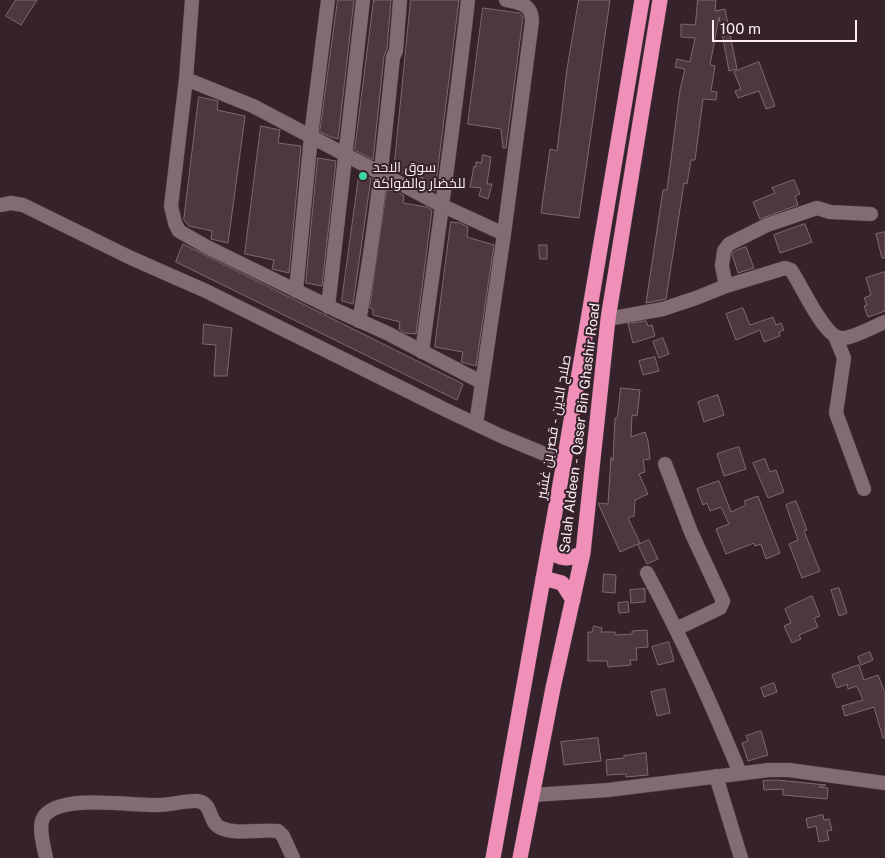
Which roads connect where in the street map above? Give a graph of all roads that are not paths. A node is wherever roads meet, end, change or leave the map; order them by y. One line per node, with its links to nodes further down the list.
1 (192, 0): 9 (street)
2 (328, 0): 10 (street)
3 (363, 0): 11 (street)
4 (400, 0): 12 (street)
5 (468, 0): 14 (street)
6 (506, 0): 16 (street)
7 (642, 0): 27 (highway, صلاح الدين - قصر بن غشير)
8 (660, 0): 20 (highway, Salah Aldeen - Qaser Bin Ghashir Road)
9 (186, 79): 10 (street); 18 (street)
10 (311, 136): 11 (street); 18 (street)
11 (345, 156): 12 (street); 19 (street)
12 (381, 174): 14 (street); 21 (street)
13 (0, 204): 26 (street)
14 (441, 205): 16 (street); 24 (street)
15 (871, 214): 17 (street)
16 (504, 234): 25 (street)
17 (726, 286): 20 (street); 23 (street)
18 (296, 291): 19 (street)
19 (328, 306): 21 (street)
20 (608, 319): 31 (highway, Salah Aldeen - Qaser Bin Ghashir Road)
21 (359, 321): 24 (street)
22 (885, 322): 23 (street)
23 (835, 336): 29 (street)
24 (422, 352): 25 (street)
25 (482, 382): 26 (street)
26 (476, 424): 27 (street)
27 (564, 462): 30 (highway, صلاح الدين - قصر بن غشير)
28 (665, 464): 35 (street)
29 (864, 489)
30 (548, 550): 31 (highway); 33 (highway, صلاح الدين - قصر بن غشير)
31 (583, 553): 34 (highway, Salah Aldeen - Qaser Bin Ghashir Road)
32 (648, 573): 35 (street)
33 (543, 578): 34 (highway); 42 (highway, صلاح الدين - قصر بن غشير)
34 (573, 600): 39 (highway, Salah Aldeen - Qaser Bin Ghashir Road)
35 (676, 629): 36 (street)
36 (740, 773): 37 (street); 38 (street)
37 (716, 776): 39 (street); 44 (street)
38 (885, 782)
39 (532, 795): 43 (highway, Salah Aldeen - Qaser Bin Ghashir Road)
40 (46, 858): 41 (street)
41 (293, 858)
42 (494, 858)
43 (520, 858)
44 (741, 858)

